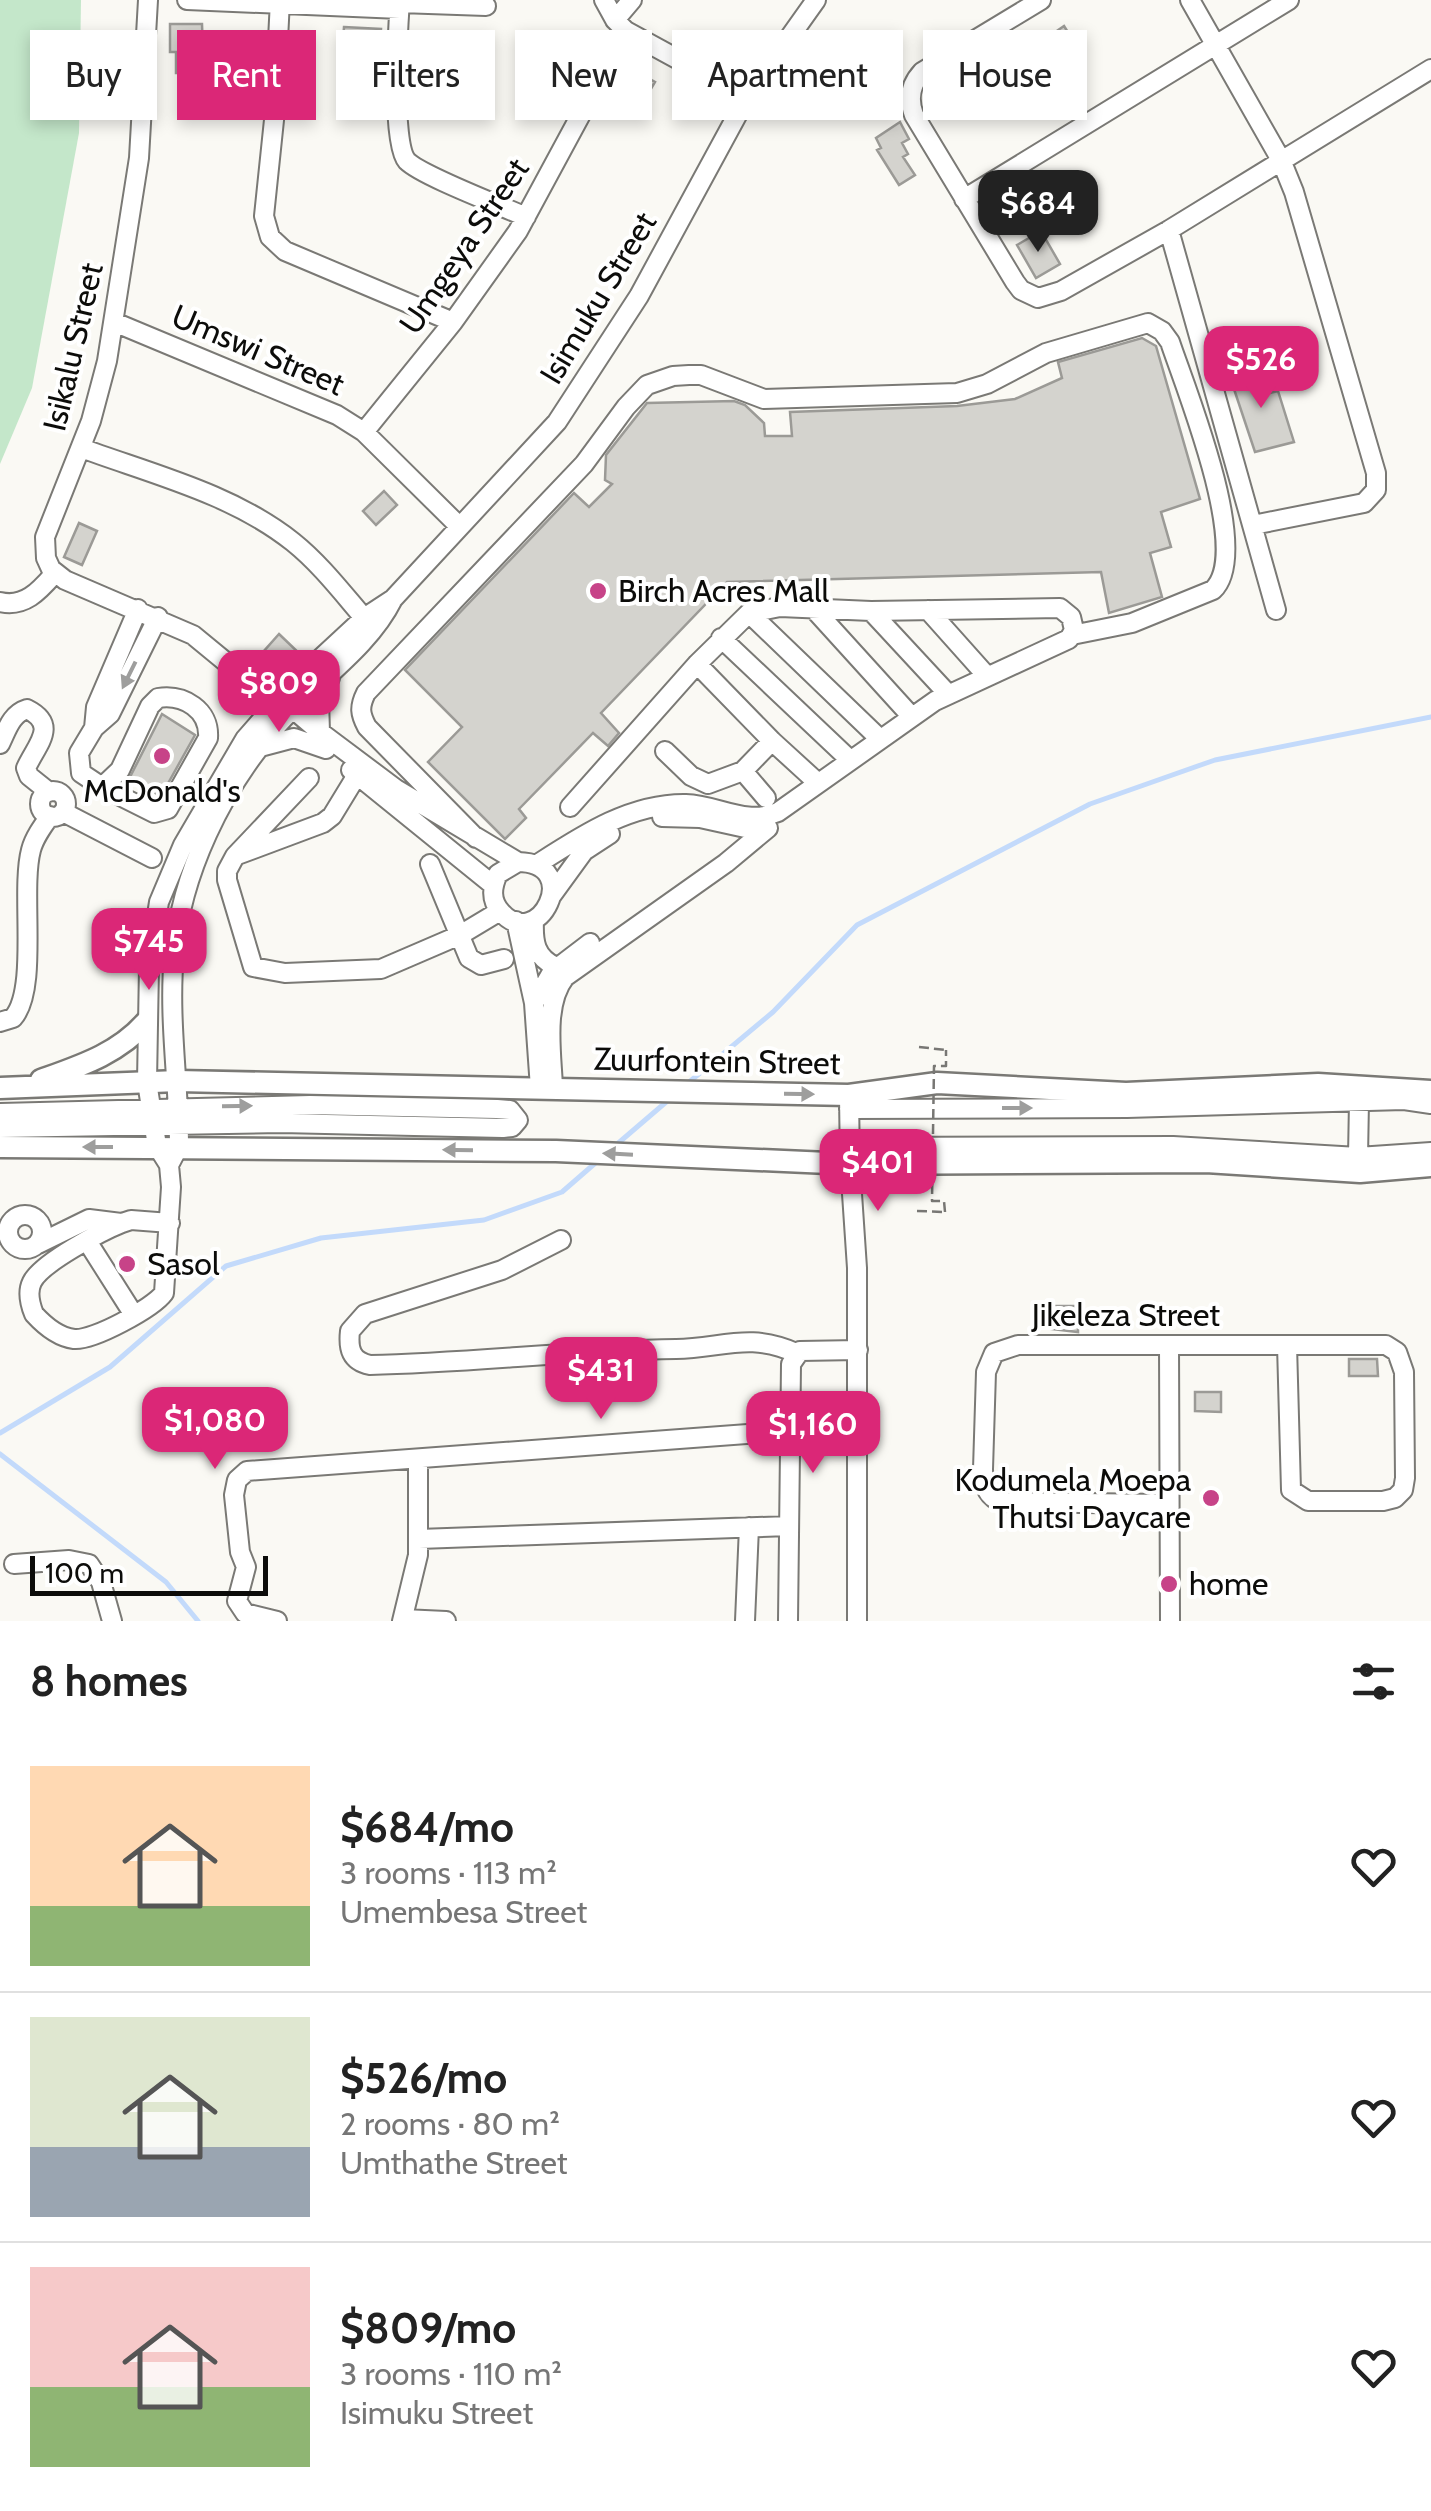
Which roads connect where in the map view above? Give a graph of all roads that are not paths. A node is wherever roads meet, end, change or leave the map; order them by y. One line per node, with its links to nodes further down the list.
1 (148, 0): 22 (street, Isikalu Street)
2 (187, 0): 9 (street)
3 (604, 0): 12 (street)
4 (632, 0): 12 (street, Umgeya Street)
5 (816, 0): 13 (street, Isimuku Street)
6 (1041, 0): 19 (street)
7 (1190, 0): 14 (street)
8 (1289, 0): 14 (street)
9 (280, 3): 10 (street); 23 (street)
10 (400, 4): 11 (street); 20 (street)
11 (486, 6)
12 (621, 25): 15 (street); 20 (street, Umgeya Street)
13 (794, 30)
14 (1215, 44): 18 (street); 19 (street)
15 (672, 54)
16 (1431, 69): 18 (street)
17 (734, 120): 27 (street, Isimuku Street)
18 (1281, 160): 21 (street); 26 (street)
19 (964, 199): 21 (street)
20 (526, 217): 23 (street, Umgeya Street)
21 (1169, 230): 26 (street)
22 (114, 322): 24 (street, Umswi Street); 25 (street, Isikalu Street)
23 (453, 322): 24 (street, Umgeya Street)
24 (364, 432): 27 (street, Umswi Street)
25 (81, 448): 28 (street, Isikalu Street); 37 (street)
26 (1254, 525): 33 (street)
27 (459, 526): 37 (street, Isimuku Street)
28 (55, 573): 29 (street); 31 (street)
29 (0, 602)
30 (813, 608): 34 (street); 35 (street); 45 (street)
31 (138, 609): 36 (street); 46 (street)
32 (928, 610): 34 (street); 38 (street); 42 (street)
33 (1276, 610)
34 (871, 611): 43 (street)
35 (749, 613): 39 (street); 47 (street)
36 (158, 617): 44 (street); 46 (street, one-way to 46)
37 (369, 624): 41 (street, Isimuku Street); 44 (street, Isimuku Street)
38 (1072, 635): 42 (street); 68 (street)
39 (722, 638): 40 (street); 53 (street)
40 (697, 664): 49 (street); 64 (street)
41 (338, 665): 44 (street, Isimuku Street); 48 (street)
42 (986, 676): 43 (street)
43 (948, 694): 45 (street)
44 (279, 705): 48 (street); 51 (street, Isimuku Street); 69 (street, Isimuku Street)
45 (912, 717): 47 (street)
46 (94, 728): 56 (street)
47 (880, 739): 53 (street)
48 (323, 741): 51 (street); 57 (street); 68 (street)
49 (772, 741): 55 (street); 59 (street)
50 (0, 744): 61 (street)
51 (259, 747): 69 (street, Isimuku Street)
52 (665, 752): 55 (street)
53 (850, 759): 59 (street)
54 (120, 770): 60 (street); 63 (street); 63 (street)
55 (743, 771): 62 (street)
56 (81, 773): 60 (street); 61 (street)
57 (357, 775): 70 (street); 74 (street)
58 (309, 778): 70 (street)
59 (824, 779): 67 (street); 73 (street)
60 (102, 788): 63 (street)
61 (53, 792): 65 (street)
62 (766, 798)
63 (126, 800)
64 (570, 807)
65 (56, 814): 71 (street); 81 (street)
66 (737, 828): 67 (street); 75 (street); 79 (street)
67 (768, 828): 86 (street)
68 (476, 838): 73 (street)
69 (191, 849): 82 (street); 83 (street)
70 (235, 856): 77 (street)
71 (152, 858)
72 (430, 864): 77 (street)
73 (527, 864): 74 (street); 75 (street)
74 (494, 884): 76 (street)
75 (552, 895): 76 (street)
76 (516, 917): 77 (street); 79 (street); 80 (street)
77 (460, 935): 78 (street)
78 (504, 959)
79 (556, 966): 80 (street)
80 (534, 1003): 86 (street)
81 (0, 1022)
82 (146, 1022): 84 (street); 85 (main road)
83 (178, 1081): 84 (main road, Zuurfontein Street); 86 (main road, Zuurfontein Street); 93 (street)
84 (147, 1082): 85 (main road, Zuurfontein Street); 93 (street)
85 (10, 1088)
86 (546, 1088): 89 (main road, Zuurfontein Street, one-way to 89)
87 (1431, 1090): 89 (main road, Zuurfontein Street)
88 (1359, 1100): 89 (street, one-way to 88); 90 (street); 97 (street)
89 (849, 1102): 96 (street)
90 (1431, 1104)
91 (0, 1113): 93 (street)
92 (0, 1128): 93 (street)
93 (167, 1132): 93 (street, one-way to 93); 94 (main road, one-way to 94); 96 (main road, one-way to 93); 102 (street)
94 (0, 1147)
95 (1431, 1152): 97 (street)
96 (849, 1155): 97 (street); 98 (main road); 109 (street)
97 (1358, 1157)
98 (1431, 1166)
99 (32, 1217): 100 (street); 105 (street); 105 (street)
100 (89, 1218): 101 (street); 105 (street)
101 (122, 1223): 102 (street); 104 (street)
102 (170, 1223): 106 (street)
103 (561, 1240): 110 (street)
104 (87, 1241): 106 (street); 106 (street)
105 (38, 1244)
106 (134, 1315)
107 (1286, 1345): 107 (street, Jikeleza Street); 108 (street, Jikeleza Street)
108 (1169, 1346): 113 (street); 113 (street, Jikeleza Street)
109 (858, 1350): 110 (street); 124 (street)
110 (796, 1353): 111 (street)
111 (788, 1431): 112 (street); 114 (street)
112 (418, 1460): 116 (street); 120 (street)
113 (1170, 1504): 125 (street)
114 (790, 1526): 115 (street); 123 (street)
115 (749, 1528): 116 (street); 122 (street)
116 (420, 1539): 118 (street)
117 (14, 1564): 119 (street)
118 (402, 1620): 121 (street)
119 (112, 1621)
120 (277, 1621)
121 (446, 1621)
122 (745, 1621)
123 (788, 1621)
124 (857, 1621)
125 (1170, 1621)

